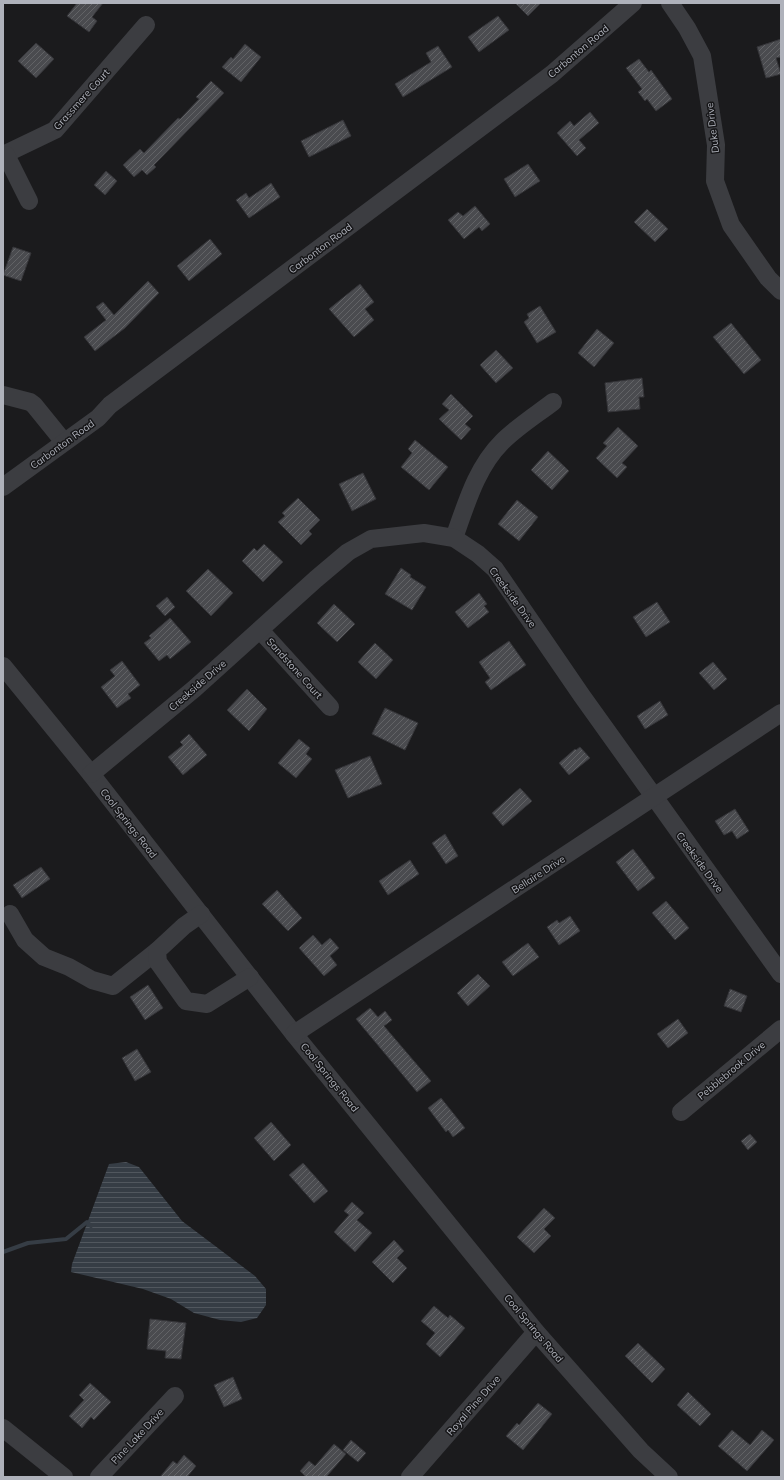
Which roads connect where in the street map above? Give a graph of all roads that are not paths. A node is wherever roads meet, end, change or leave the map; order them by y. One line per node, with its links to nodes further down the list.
1 (633, 3): 9 (street, Carbonton Road)
2 (670, 3): 6 (street, Duke Drive)
3 (146, 25): 4 (street, Grassmere Court)
4 (4, 155): 5 (street)
5 (29, 200)
6 (781, 290)
7 (3, 395): 9 (street)
8 (553, 402): 11 (street)
9 (64, 442): 10 (street, Carbonton Road)
10 (3, 487)
11 (454, 538): 12 (street, Creekside Drive); 17 (street, Creekside Drive)
12 (260, 630): 14 (street, Sandstone Court); 16 (street, Creekside Drive)
13 (3, 666): 16 (street, Cool Springs Road)
14 (330, 707)
15 (781, 713): 17 (street, Bellaire Drive)
16 (92, 774): 19 (street, Cool Springs Road)
17 (654, 797): 21 (street, Creekside Drive); 24 (street, Bellaire Drive)
18 (10, 914): 20 (street)
19 (200, 914): 20 (street); 22 (street, Cool Springs Road)
20 (157, 951): 22 (street)
21 (781, 974)
22 (250, 977): 24 (street, Cool Springs Road)
23 (781, 1029): 25 (street, Pebblebrook Drive)
24 (294, 1034): 26 (street, Cool Springs Road)
25 (681, 1112)
26 (536, 1332): 31 (street, Royal Pine Drive); 32 (street, Cool Springs Road)
27 (175, 1396): 30 (street, Pine Lake Drive)
28 (3, 1428): 29 (street)
29 (64, 1477)
30 (99, 1477)
31 (410, 1477)
32 (669, 1477)

